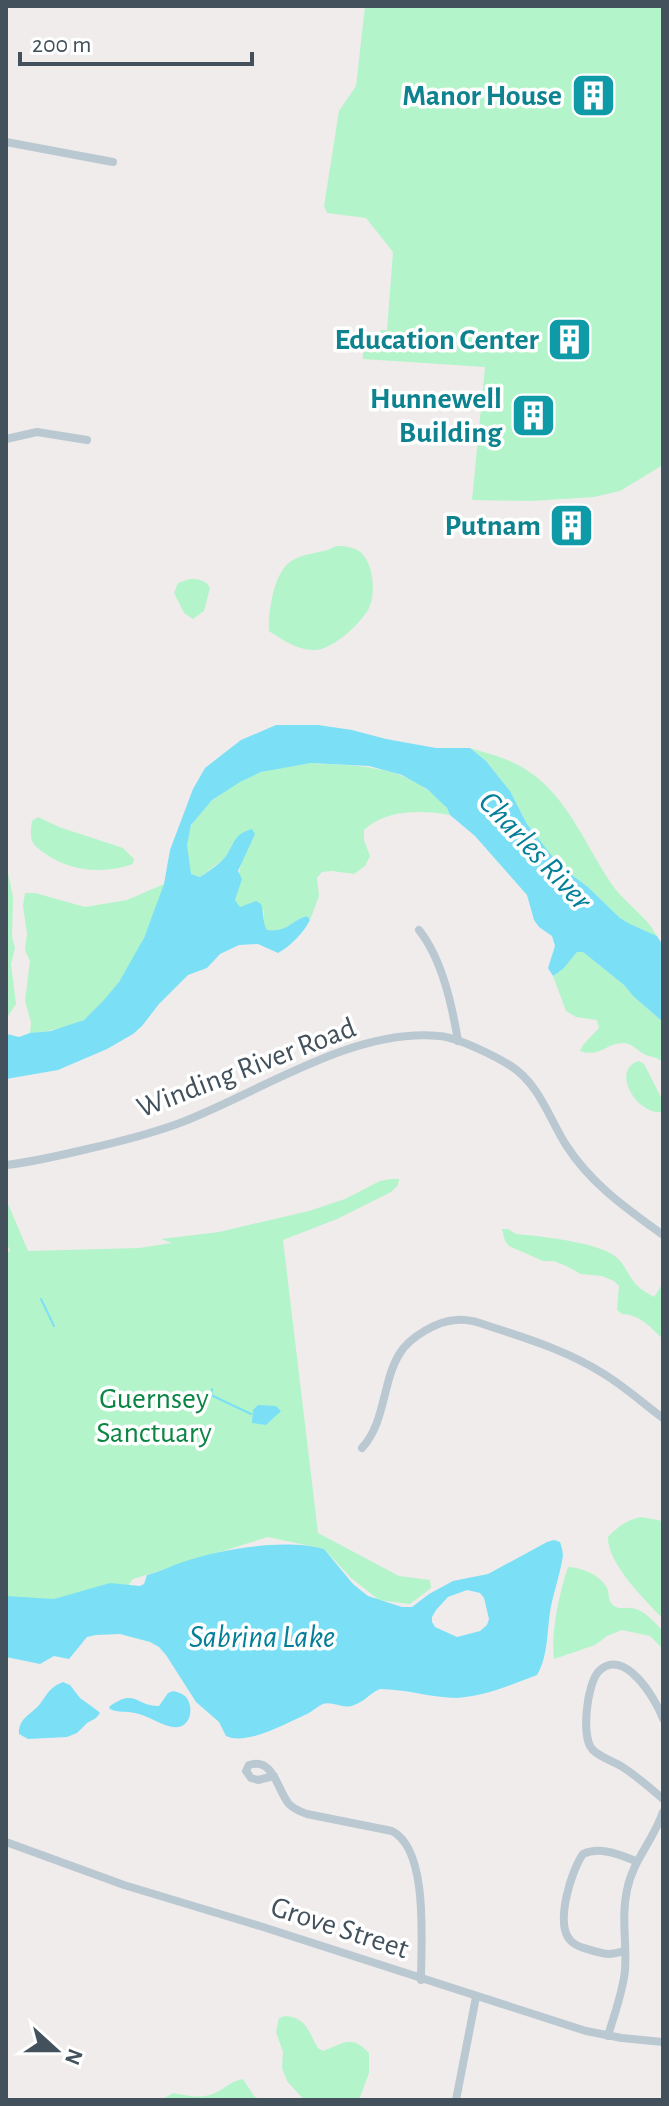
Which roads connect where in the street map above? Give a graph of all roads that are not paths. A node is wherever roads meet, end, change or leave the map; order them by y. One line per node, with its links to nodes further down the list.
1 (6, 142): 2 (street)
2 (113, 162)
3 (6, 439): 4 (street)
4 (87, 440)
5 (419, 930): 6 (street)
6 (458, 1041): 7 (street, Winding River Road); 8 (street, Winding River Road)
7 (6, 1165)
8 (663, 1235)
9 (663, 1418): 10 (street)
10 (362, 1448)
11 (663, 1719): 13 (street)
12 (274, 1776): 20 (street)
13 (663, 1799)
14 (663, 1812): 16 (street)
15 (6, 1842): 20 (street, Grove Street)
16 (636, 1861): 17 (street); 18 (street)
17 (624, 1951): 18 (street); 19 (street)
18 (611, 1956): 19 (street)
19 (625, 1966): 22 (street)
20 (421, 1980): 21 (street, Grove Street)
21 (476, 1997): 22 (street, Grove Street); 24 (street)
22 (608, 2036): 23 (street, Grove Street)
23 (663, 2042)
24 (456, 2100)

